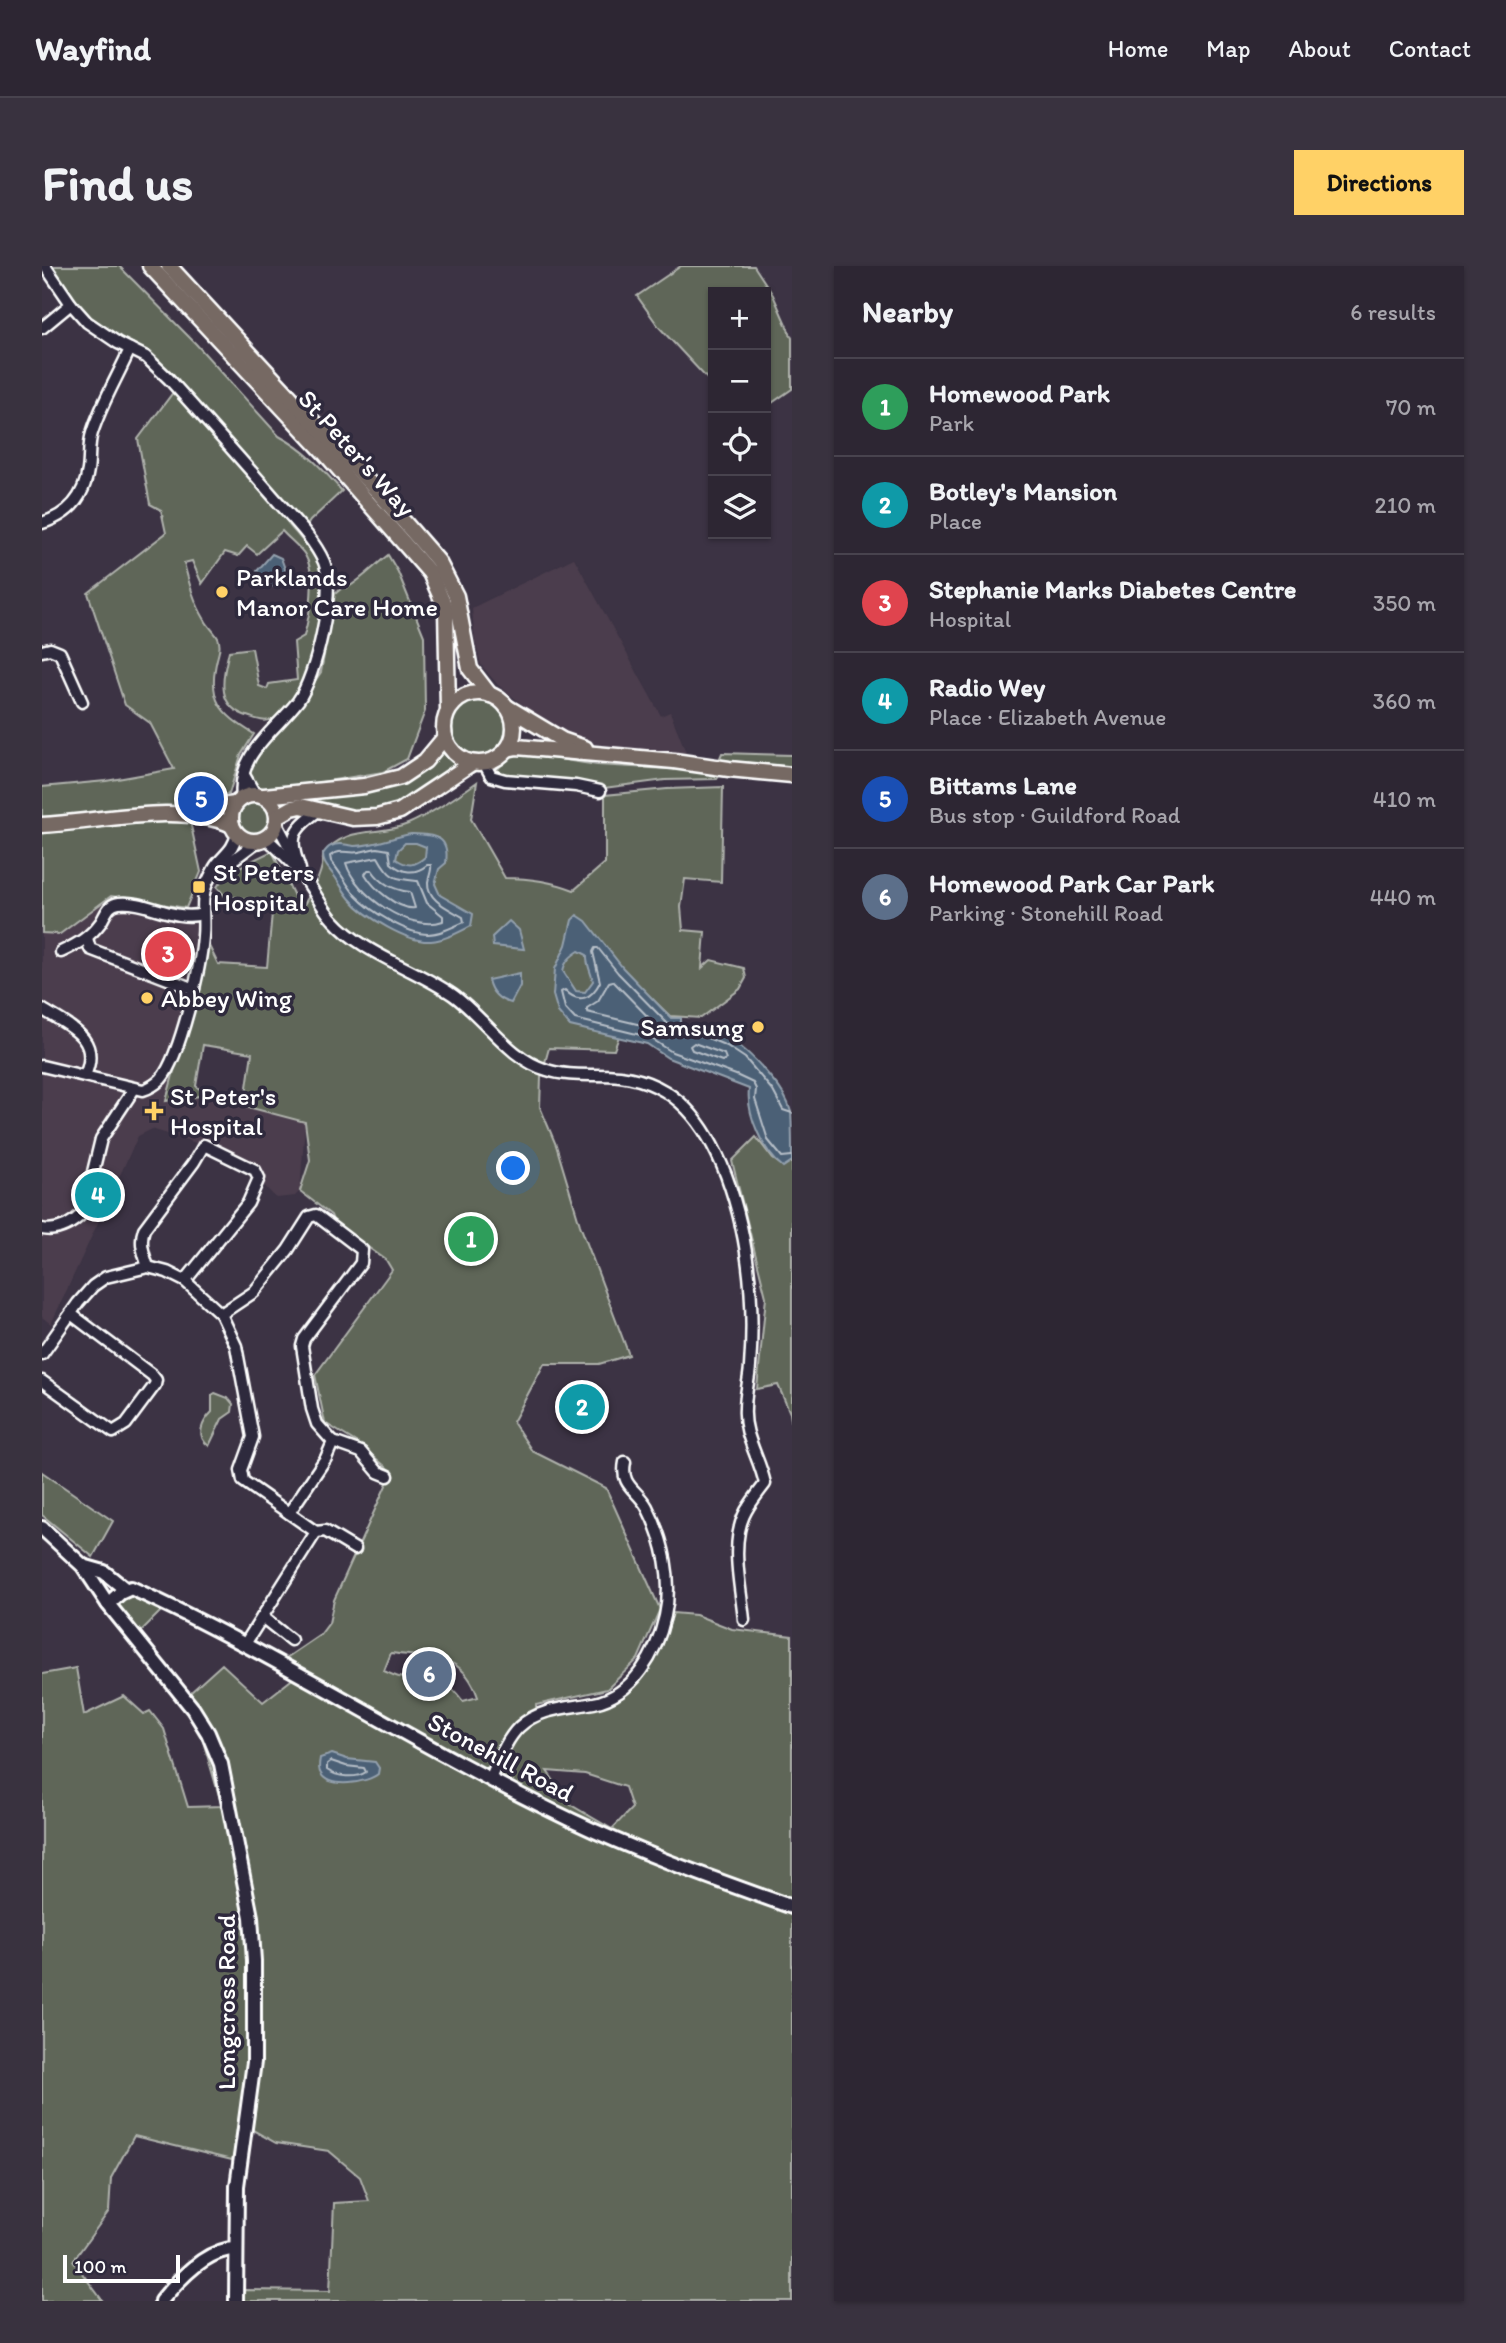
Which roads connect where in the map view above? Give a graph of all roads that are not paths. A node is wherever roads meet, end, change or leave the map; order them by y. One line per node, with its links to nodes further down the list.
1 (45, 266): 4 (street)
2 (150, 266): 12 (main road, St Peter's Way)
3 (169, 266): 9 (main road, St Peter's Way)
4 (71, 304): 5 (street); 6 (street)
5 (42, 328)
6 (130, 349): 7 (street); 19 (street)
7 (42, 523)
8 (42, 650): 10 (street)
9 (490, 695): 11 (main road); 12 (main road)
10 (82, 702)
11 (507, 707): 14 (main road); 15 (main road)
12 (448, 709): 13 (main road)
13 (445, 737): 16 (main road); 19 (main road)
14 (507, 749): 15 (main road); 16 (main road)
15 (603, 754): 17 (main road)
16 (478, 763): 18 (street); 20 (main road)
17 (792, 775)
18 (600, 791)
19 (249, 798): 21 (main road); 22 (main road); 24 (main road)
20 (318, 811): 22 (main road); 26 (street)
21 (141, 816): 23 (main road); 24 (main road)
22 (278, 820): 25 (main road); 26 (street)
23 (42, 825)
24 (234, 829): 25 (main road); 28 (street)
25 (262, 840): 27 (street); 28 (street)
26 (295, 857): 27 (street)
27 (301, 872): 55 (street)
28 (211, 876): 29 (street)
29 (202, 914): 30 (street); 32 (street)
30 (87, 938): 31 (street); 32 (street)
31 (61, 952)
32 (194, 989): 36 (street)
33 (42, 1009): 35 (street)
34 (42, 1066): 35 (street)
35 (85, 1074): 36 (street)
36 (134, 1089): 37 (street)
37 (42, 1229)
38 (148, 1267): 39 (street); 39 (street); 40 (street)
39 (185, 1281): 41 (street)
40 (71, 1314): 42 (street); 43 (street)
41 (221, 1314): 44 (street); 47 (street)
42 (42, 1354)
43 (42, 1381)
44 (332, 1442): 46 (street); 47 (street)
45 (625, 1462): 58 (street)
46 (388, 1476)
47 (289, 1513): 49 (street)
48 (42, 1528): 51 (street)
49 (316, 1532): 50 (street); 54 (street)
50 (355, 1549)
51 (83, 1566): 52 (street, Stonehill Road); 53 (street, Longcross Road)
52 (125, 1590): 53 (street); 57 (street, Stonehill Road)
53 (108, 1604): 60 (street, Longcross Road)
54 (262, 1617): 56 (street); 57 (street)
55 (744, 1620)
56 (291, 1640)
57 (244, 1644): 58 (street, Stonehill Road)
58 (490, 1779): 59 (street, Stonehill Road)
59 (792, 1907)
60 (236, 2249): 61 (street); 62 (street, Longcross Road)
61 (161, 2301)
62 (236, 2301)

